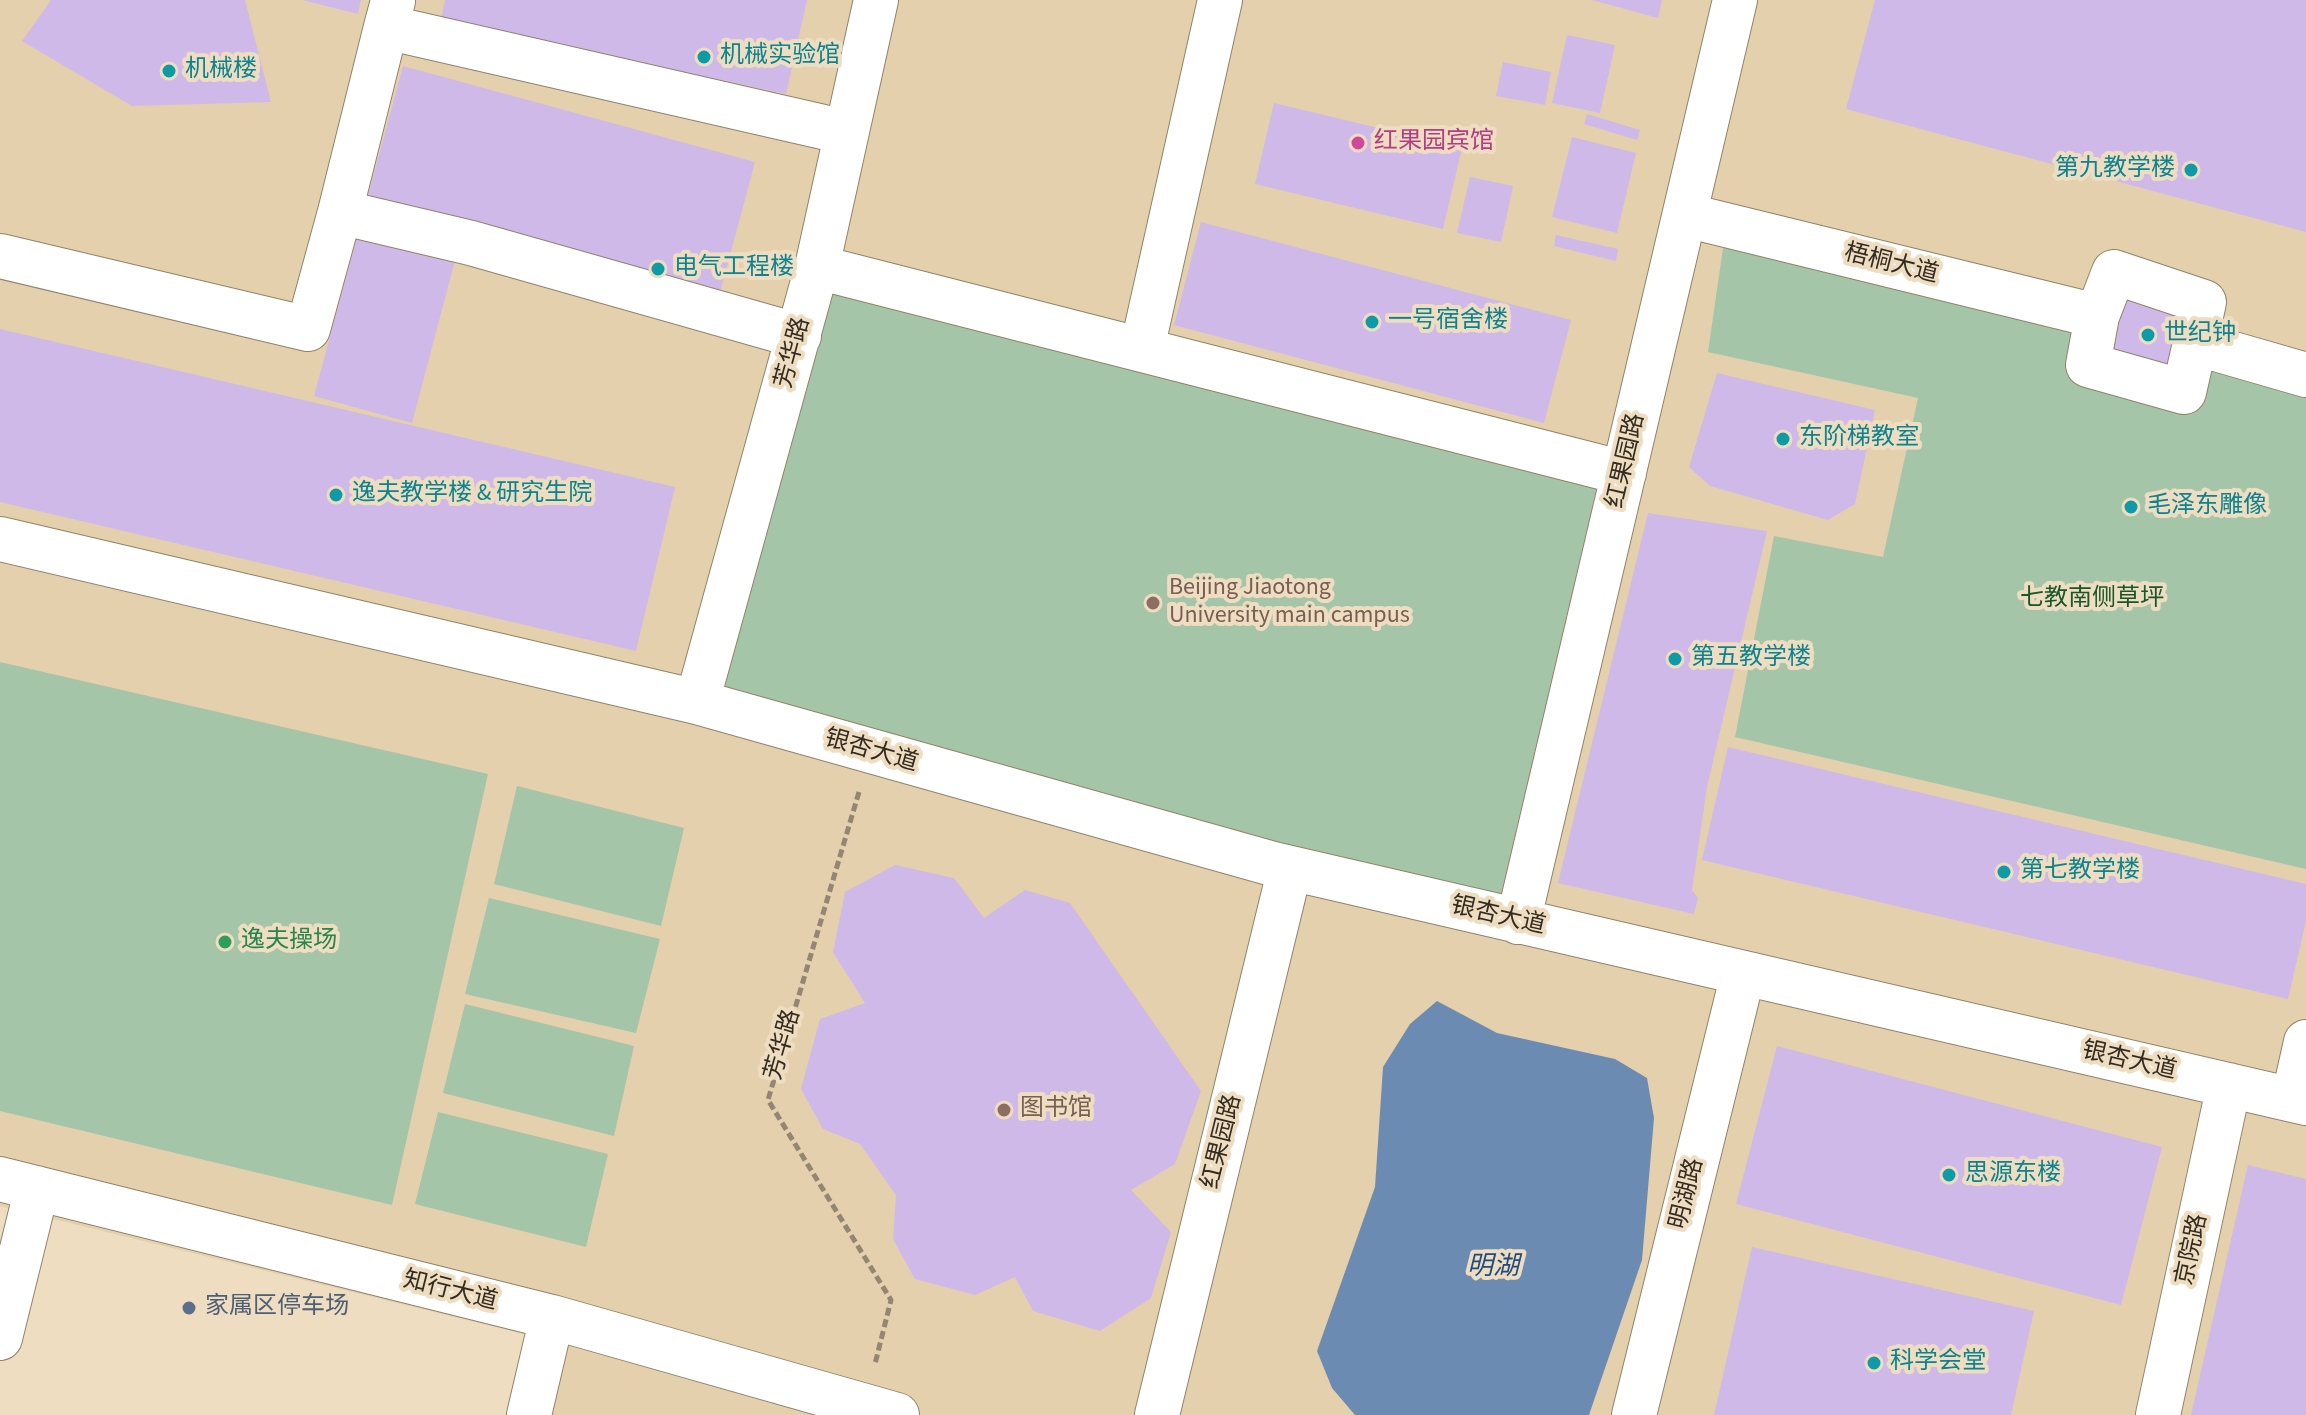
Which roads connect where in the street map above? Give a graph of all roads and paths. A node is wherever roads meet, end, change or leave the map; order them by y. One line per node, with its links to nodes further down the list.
1 (876, 0): 5 (street, 芳华路)
2 (1220, 0): 13 (street)
3 (1735, 0): 7 (street, 红果园路)
4 (390, 14): 5 (street); 6 (street)
5 (845, 132): 9 (street, 芳华路)
6 (340, 212): 8 (street); 11 (street)
7 (1685, 215): 10 (street, 梧桐大道); 15 (street, 红果园路)
8 (0, 256)
9 (817, 267): 11 (street, 芳华路); 13 (street)
10 (2097, 316): 12 (street); 12 (street)
11 (799, 336): 17 (street, 芳华路)
12 (2195, 343): 14 (street)
13 (1142, 349): 15 (street)
14 (2306, 375)
15 (1624, 473): 20 (street, 红果园路)
16 (0, 539): 17 (street, 银杏大道)
17 (697, 702): 18 (street, 银杏大道)
18 (870, 752): 19 (street, 银杏大道); 28 (path, 芳华路)
19 (1290, 868): 20 (street, 银杏大道); 30 (street, 红果园路)
20 (1518, 922): 21 (street, 银杏大道)
21 (1743, 974): 23 (street, 银杏大道); 31 (street, 明湖路)
22 (2306, 1042): 24 (street)
23 (2229, 1085): 24 (street, 银杏大道); 32 (street, 京院路)
24 (2299, 1102)
25 (18, 1184): 26 (street, 知行大道); 27 (street)
26 (552, 1317): 28 (street, 知行大道); 29 (street)
27 (0, 1338)
28 (881, 1410)
29 (529, 1415)
30 (1157, 1415)
31 (1634, 1415)
32 (2158, 1415)

